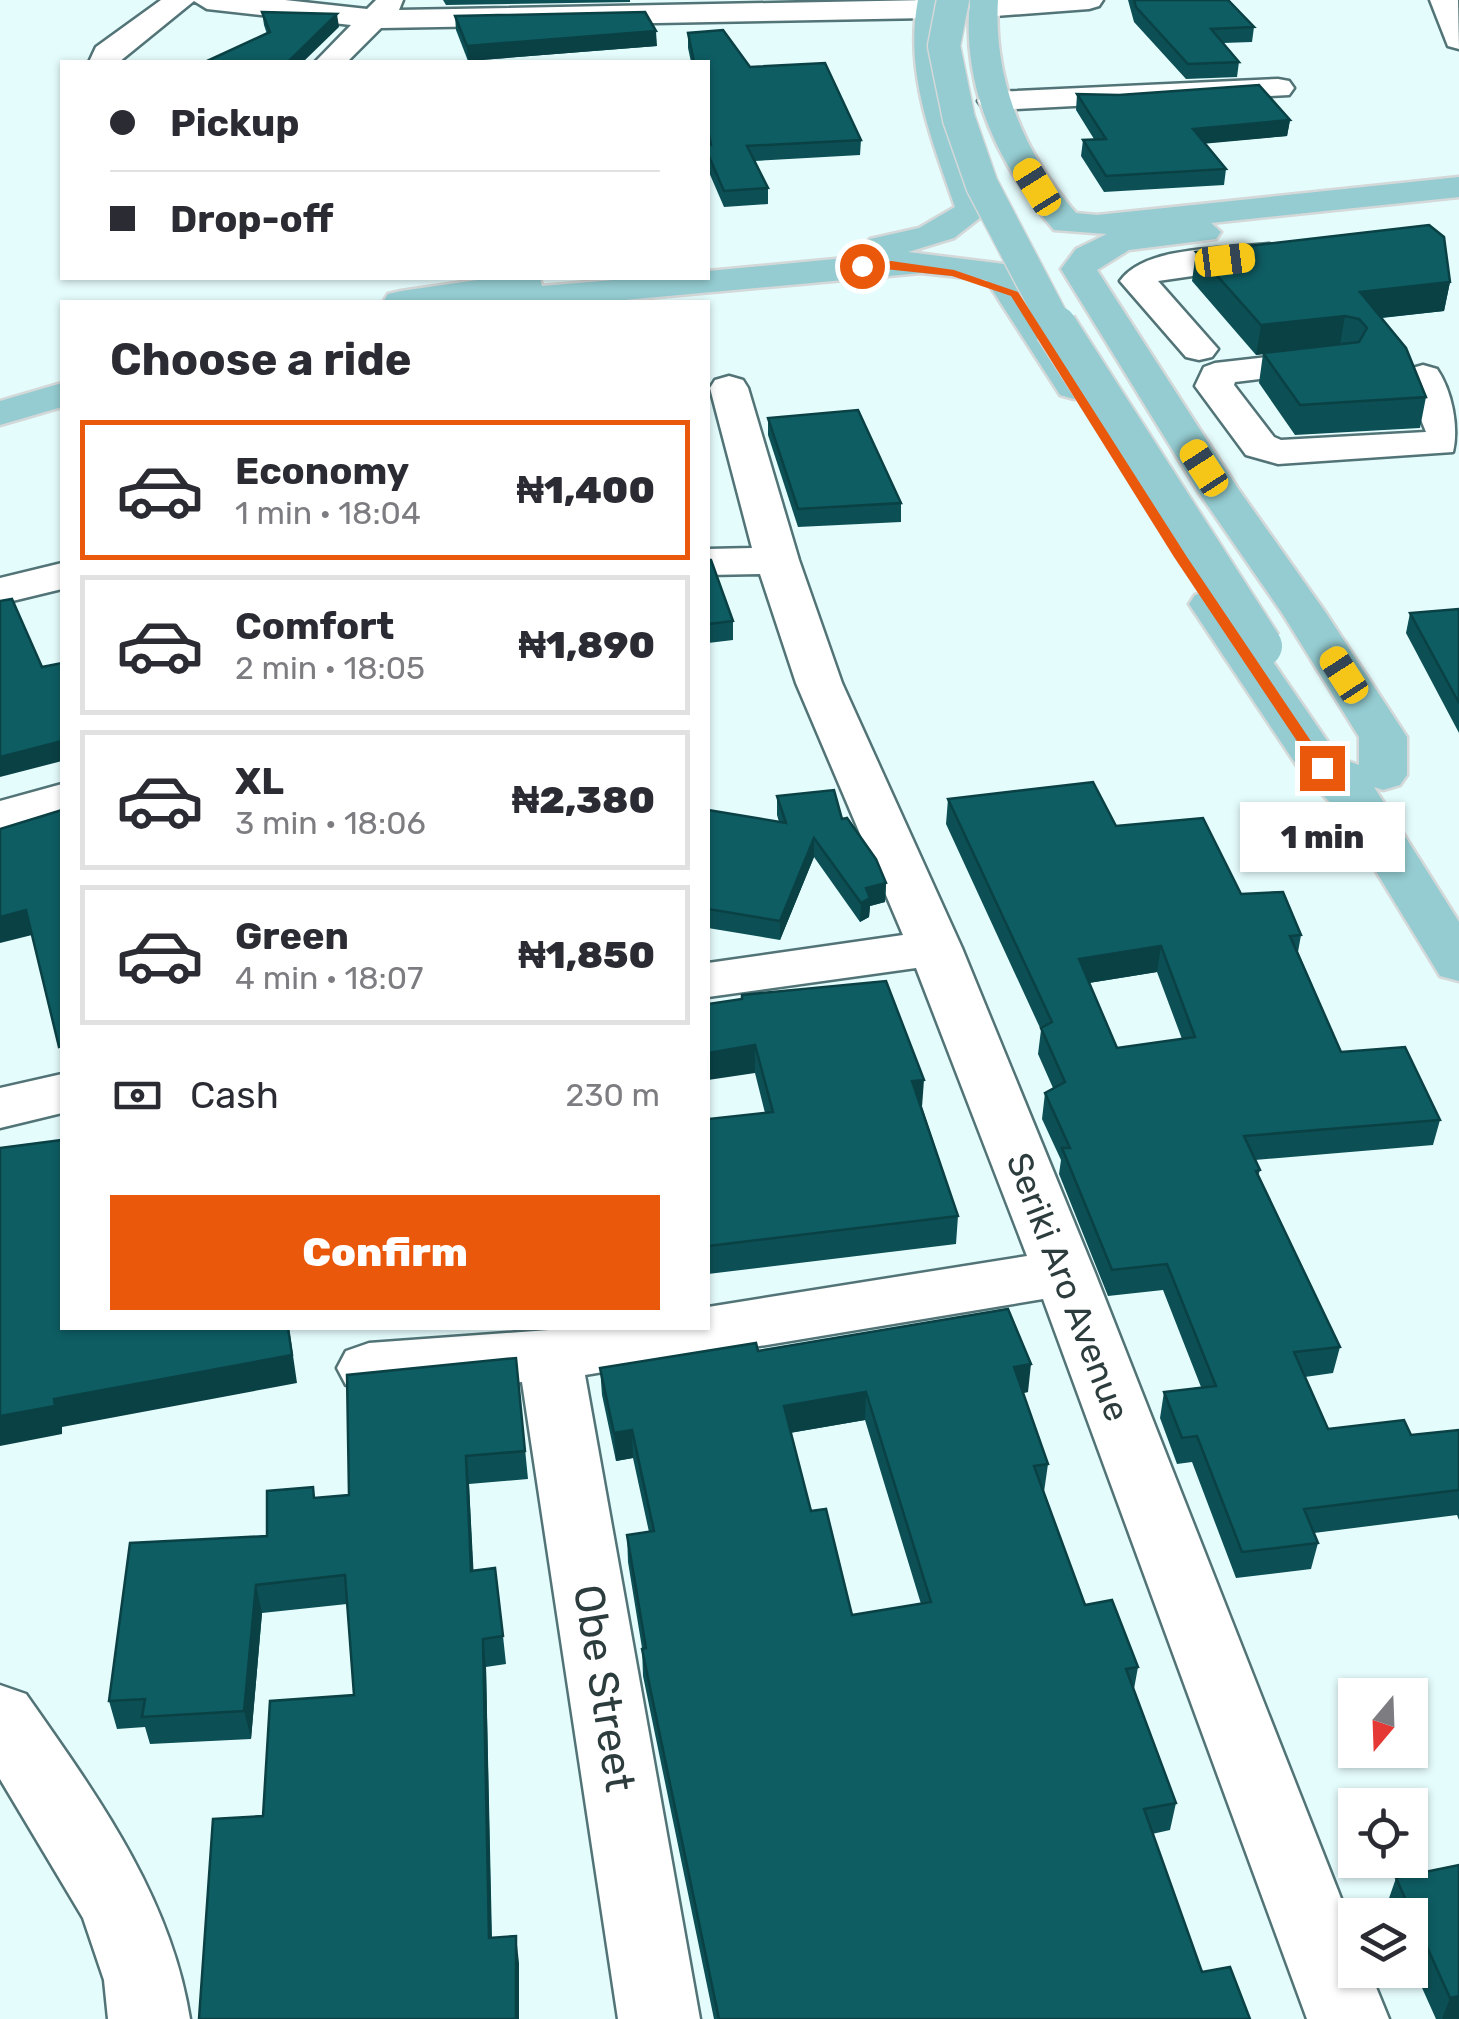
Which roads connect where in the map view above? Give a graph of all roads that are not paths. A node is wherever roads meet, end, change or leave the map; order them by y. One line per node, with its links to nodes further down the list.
1 (180, 0): 9 (street)
2 (207, 0): 7 (street)
3 (1088, 0): 5 (street)
4 (1444, 0): 8 (street)
5 (958, 3): 6 (street); 12 (main road); 13 (main road); 48 (main road, bridge)
6 (659, 8): 7 (street)
7 (385, 9): 10 (street)
8 (1459, 40)
9 (105, 60)
10 (332, 60)
11 (1278, 88): 13 (street)
12 (938, 99): 13 (main road); 16 (main road)
13 (994, 101): 15 (main road)
14 (1459, 186): 20 (main road)
15 (1037, 187): 18 (main road); 19 (main road)
16 (967, 191): 21 (main road); 23 (main road)
17 (1459, 203): 22 (main road)
18 (1168, 218): 19 (main road); 20 (main road)
19 (1066, 222): 21 (main road); 25 (main road)
20 (1203, 223): 22 (main road); 25 (main road); 32 (main road)
21 (953, 227): 23 (main road); 27 (main road)
22 (1257, 235): 33 (street)
23 (879, 256): 24 (main road); 26 (main road); 27 (main road)
24 (710, 263)
25 (1082, 263): 27 (main road); 32 (main road)
26 (710, 278)
27 (999, 279): 40 (main road)
28 (554, 280): 30 (main road)
29 (695, 280): 31 (main road)
30 (412, 300)
31 (541, 300)
32 (1103, 310): 41 (main road)
33 (1199, 349)
34 (1340, 360): 42 (street)
35 (60, 375): 38 (main road)
36 (1423, 378): 42 (street)
37 (729, 388): 44 (street, Seriki Aro Avenue)
38 (0, 392)
39 (60, 396): 43 (main road)
40 (1086, 407): 41 (main road); 48 (main road)
41 (1166, 408): 42 (street); 48 (main road)
42 (1234, 411)
43 (0, 413)
44 (777, 560): 45 (street); 52 (street, Seriki Aro Avenue)
45 (710, 562)
46 (60, 576): 47 (street)
47 (0, 591)
48 (1372, 790): 51 (main road); 53 (main road)
49 (60, 800): 50 (street)
50 (0, 817)
51 (1459, 890)
52 (935, 948): 54 (street); 57 (street, Seriki Aro Avenue)
53 (1459, 964)
54 (710, 980)
55 (60, 1094): 56 (street)
56 (0, 1108)
57 (1064, 1273): 58 (street); 63 (street, Seriki Aro Avenue)
58 (550, 1356): 59 (street); 62 (street, Obe Street)
59 (369, 1368)
60 (0, 1717): 61 (street)
61 (149, 2019)
62 (659, 2019)
63 (1348, 2019)

